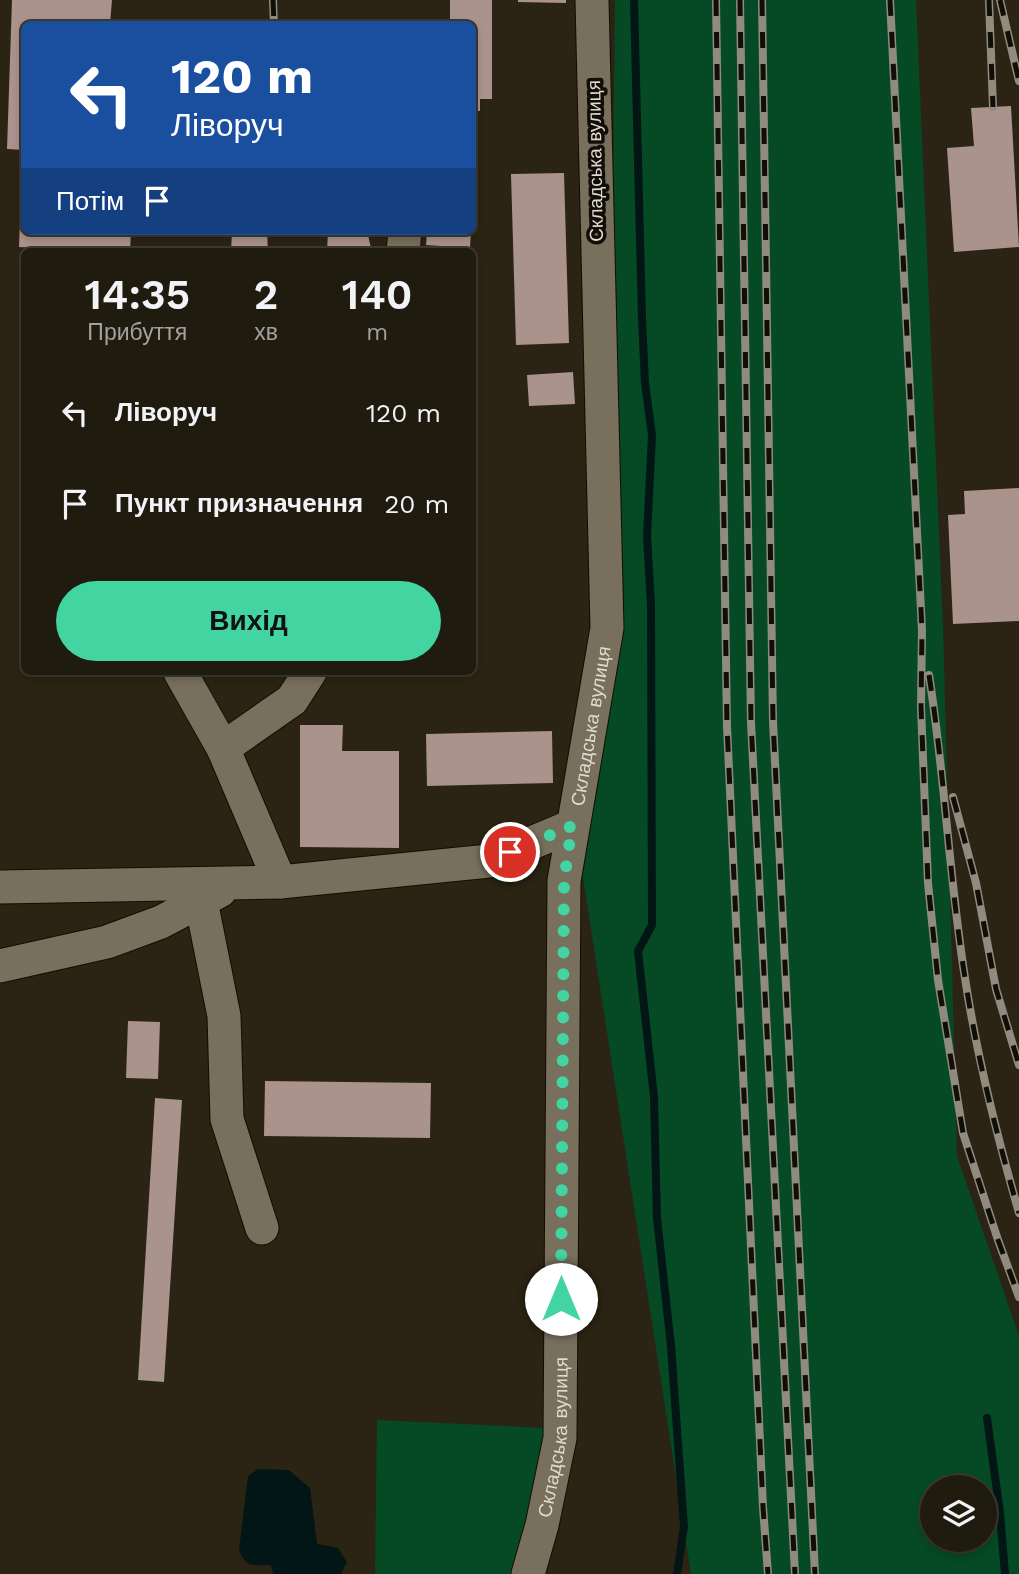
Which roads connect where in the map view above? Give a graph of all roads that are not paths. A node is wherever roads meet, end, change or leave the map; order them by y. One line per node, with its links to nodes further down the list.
1 (592, 0): 5 (street, Складська вулиця)
2 (182, 675): 4 (street)
3 (308, 675): 4 (street)
4 (223, 748): 6 (street)
5 (572, 826): 6 (street); 12 (street, Складська вулиця)
6 (280, 882): 7 (street)
7 (235, 883): 8 (street); 9 (street)
8 (0, 887)
9 (201, 901): 10 (street); 11 (street)
10 (0, 966)
11 (262, 1228)
12 (528, 1574)

